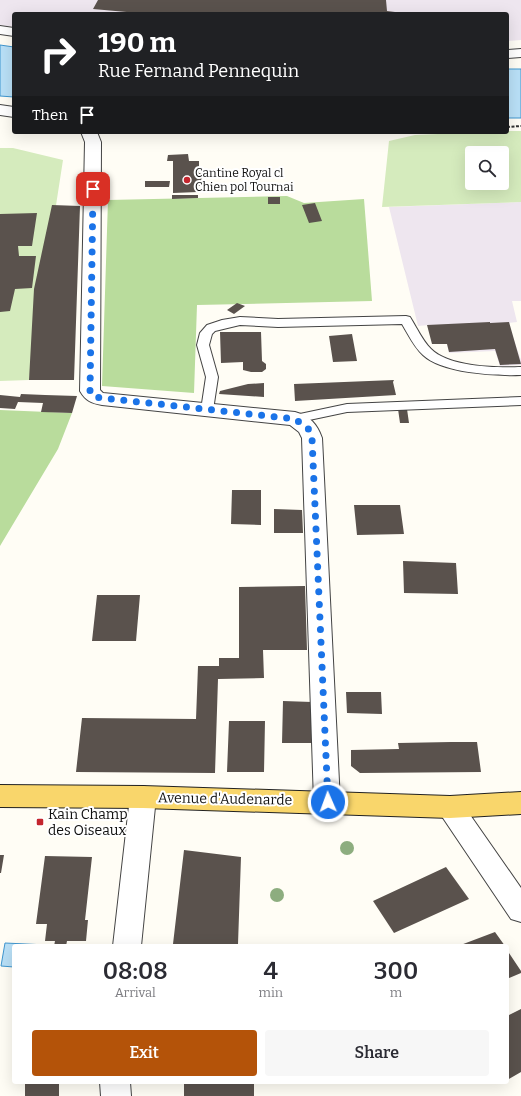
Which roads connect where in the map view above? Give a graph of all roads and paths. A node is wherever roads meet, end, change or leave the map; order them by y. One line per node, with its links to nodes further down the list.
1 (0, 30): 2 (street)
2 (12, 32)
3 (521, 53): 4 (street)
4 (509, 54)
5 (0, 110): 6 (street)
6 (12, 112)
7 (521, 126): 8 (path)
8 (509, 127)
9 (90, 134): 12 (street)
10 (521, 371): 12 (lane)
11 (521, 401): 13 (lane)
12 (207, 410): 13 (street)
13 (295, 419): 16 (street)
14 (0, 796): 15 (main road, Avenue d'Audenarde)
15 (143, 797): 16 (main road, Avenue d'Audenarde); 20 (street)
16 (328, 802): 18 (main road, Avenue d'Audenarde)
17 (521, 803): 18 (main road, Avenue d'Audenarde)
18 (450, 807): 19 (street)
19 (521, 910)
20 (127, 944)
21 (115, 1084): 22 (street)
22 (116, 1096)

